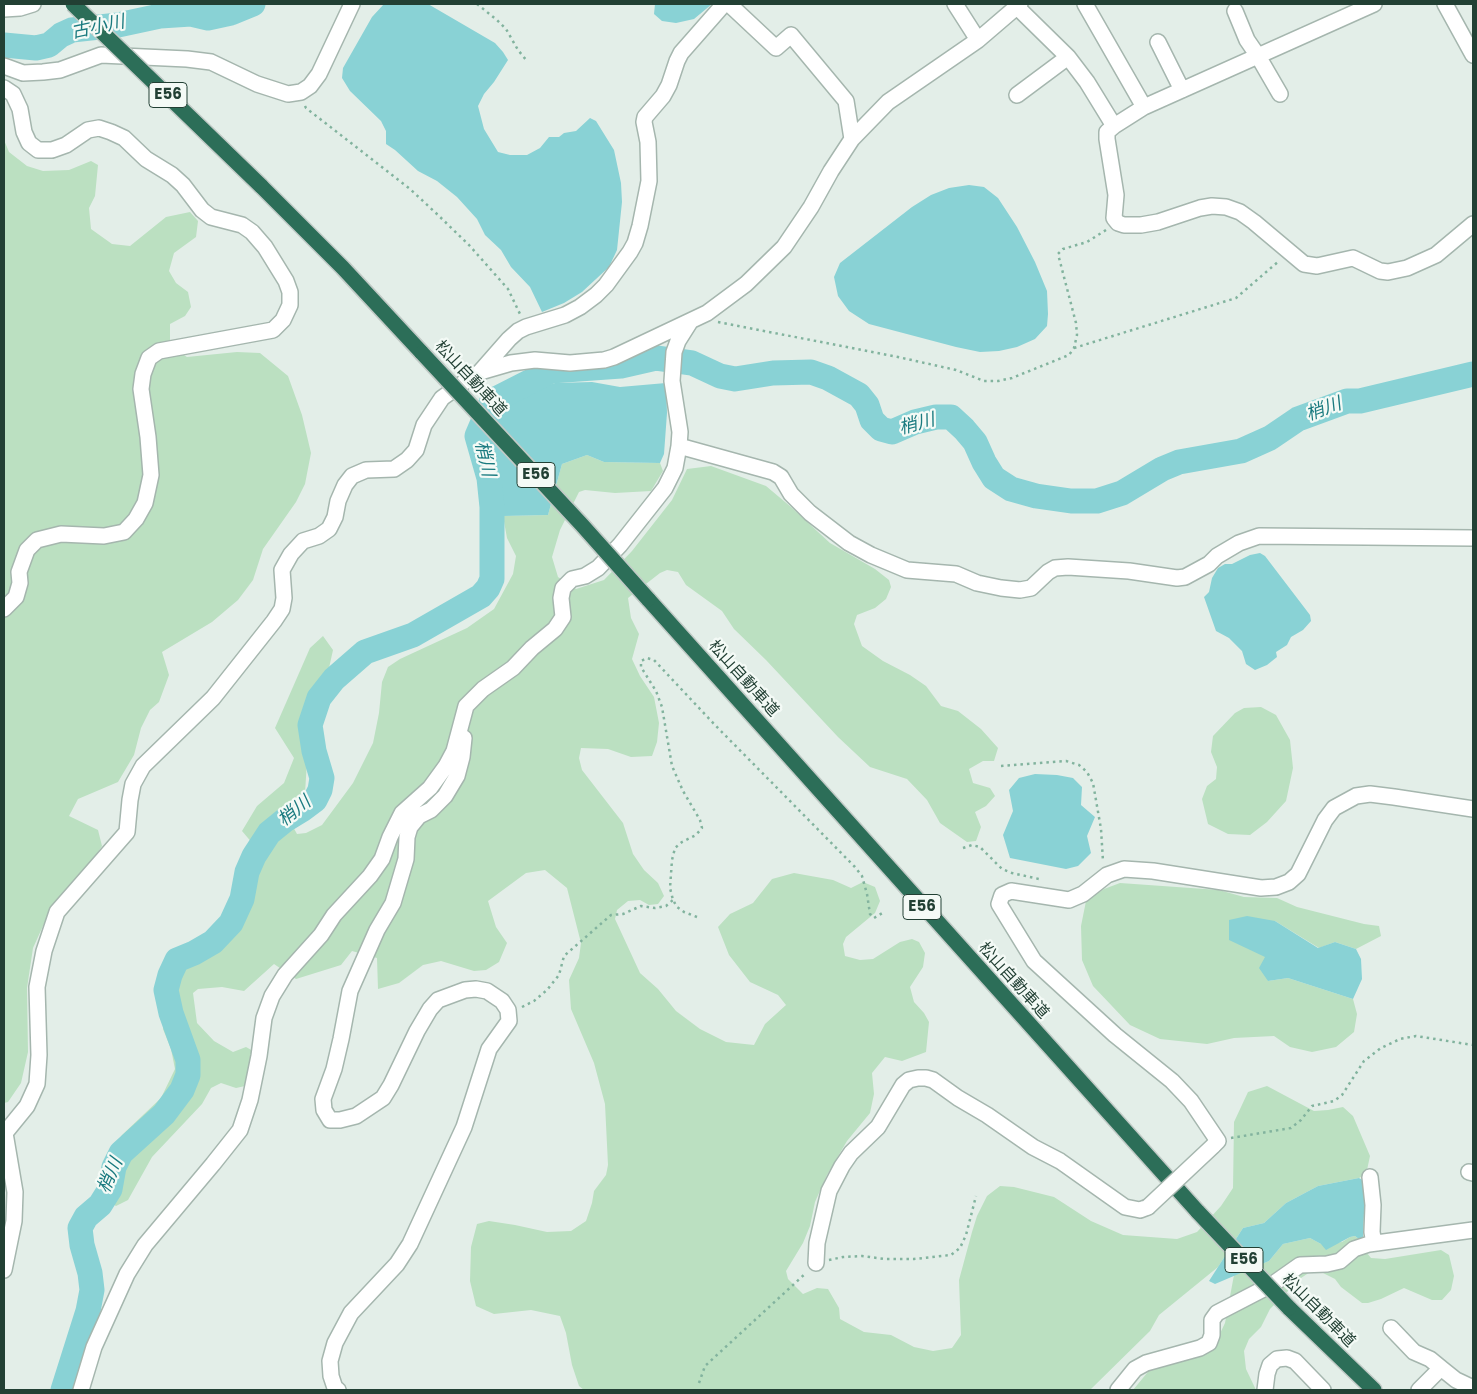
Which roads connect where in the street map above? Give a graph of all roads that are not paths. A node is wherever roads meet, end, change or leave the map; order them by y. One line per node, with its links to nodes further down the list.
1 (33, 4): 11 (street)
2 (73, 4): 47 (highway, 松山自動車道 / E56, bridge)
3 (352, 4): 18 (street)
4 (724, 4): 28 (street)
5 (729, 4): 25 (street)
6 (955, 4): 13 (street)
7 (1085, 4): 23 (street)
8 (1374, 4): 15 (street)
9 (1445, 4): 16 (street)
10 (1018, 5): 13 (street); 17 (street)
11 (4, 9)
12 (1235, 11): 15 (street)
13 (978, 40): 25 (street)
14 (1158, 42): 20 (street)
15 (1258, 56): 20 (street); 21 (street)
16 (1473, 56)
17 (1068, 57): 22 (street); 24 (street)
18 (4, 66)
19 (4, 88): 31 (street)
20 (1182, 90): 23 (street)
21 (1280, 94)
22 (1017, 95)
23 (1144, 107): 24 (street)
24 (1114, 126): 26 (street)
25 (852, 139): 27 (street)
26 (1473, 224)
27 (694, 320): 28 (street); 29 (street)
28 (480, 372): 38 (street)
29 (680, 446): 30 (street); 32 (street)
30 (1473, 538)
31 (4, 609)
32 (461, 723): 42 (street); 43 (street)
33 (1473, 809): 37 (street, bridge)
34 (1370, 1176): 36 (street)
35 (1473, 1230): 36 (street)
36 (1378, 1243): 44 (street)
37 (816, 1263)
38 (4, 1270)
39 (1391, 1328): 40 (street)
40 (1439, 1370): 41 (street); 48 (street)
41 (1473, 1388)
42 (81, 1390)
43 (338, 1390)
44 (1118, 1390)
45 (1265, 1390): 46 (street)
46 (1323, 1390)
47 (1374, 1390)
48 (1419, 1390)

